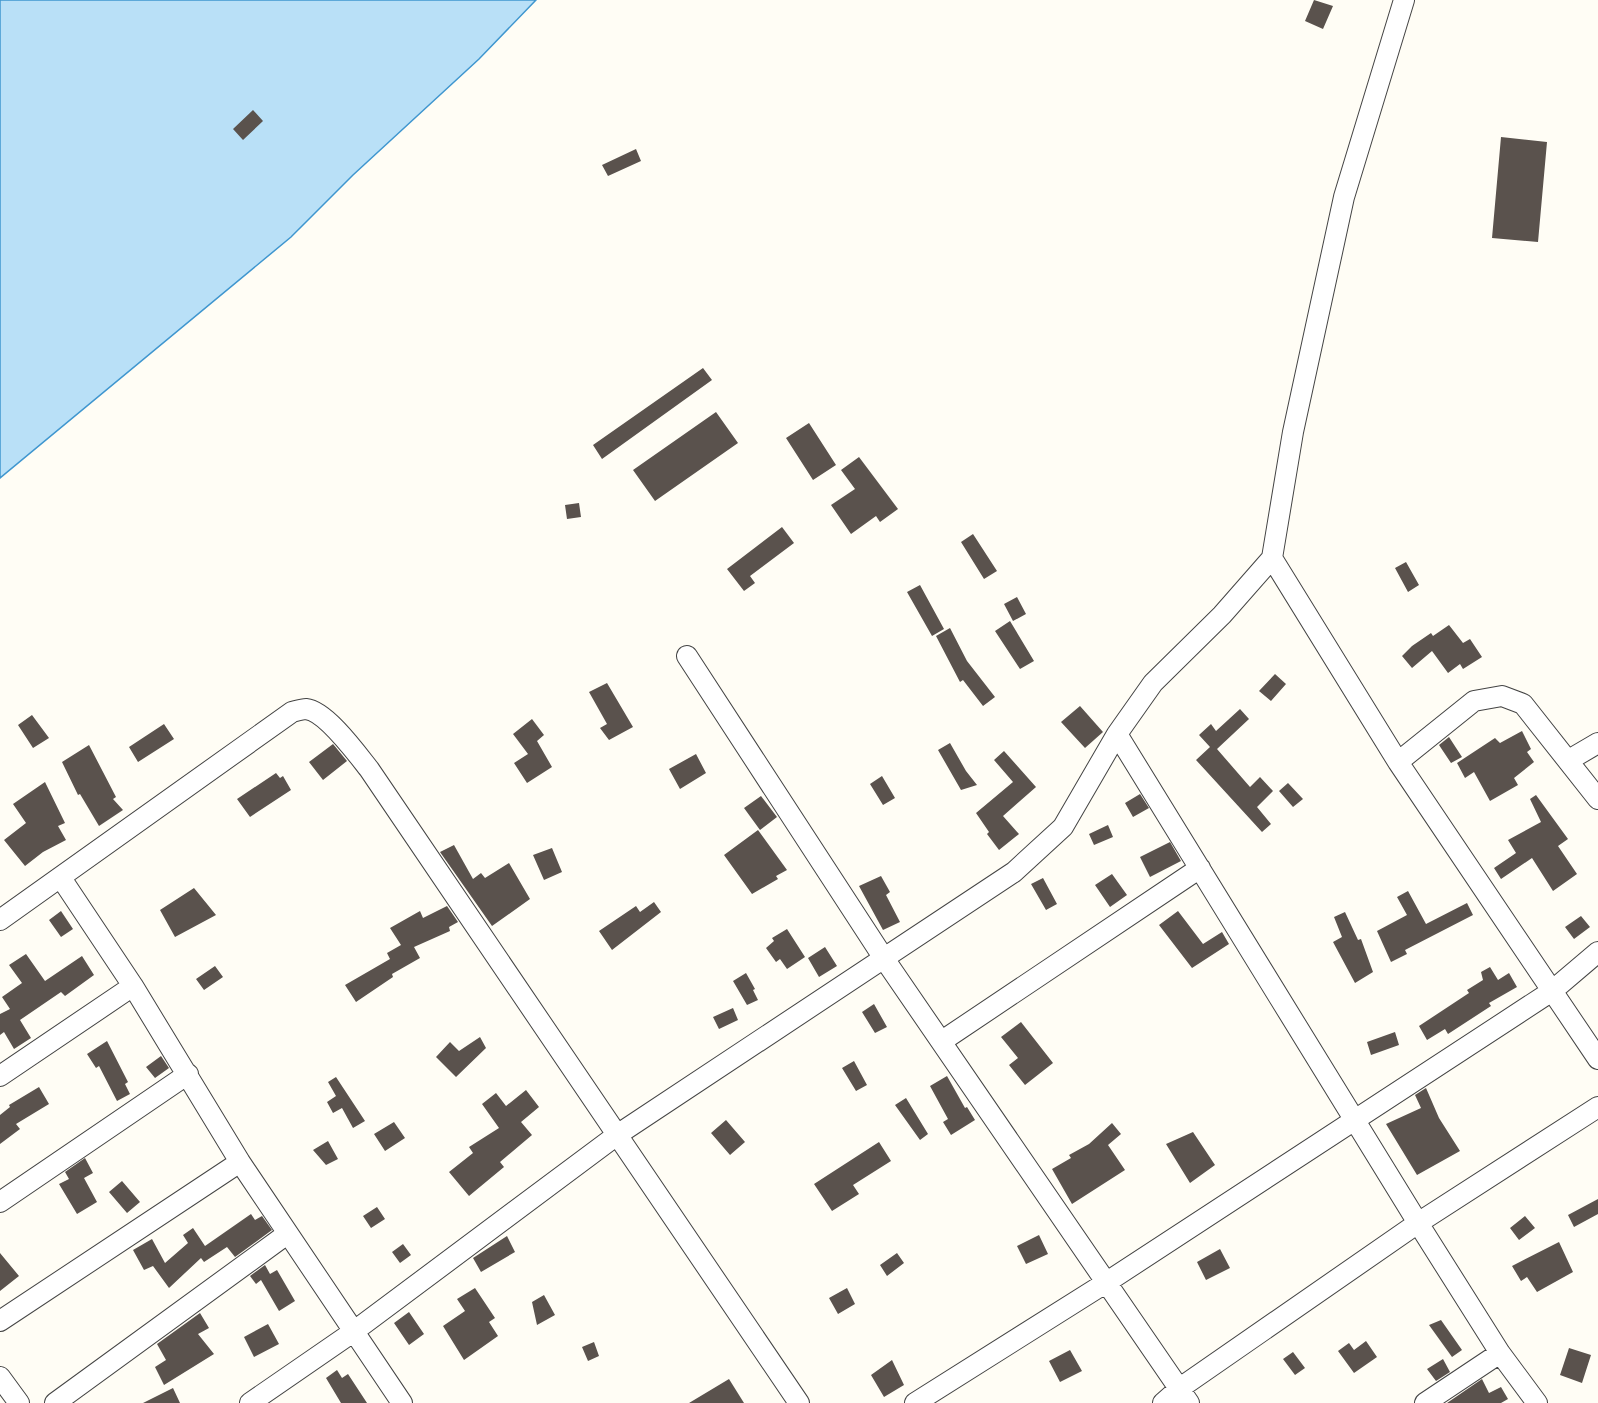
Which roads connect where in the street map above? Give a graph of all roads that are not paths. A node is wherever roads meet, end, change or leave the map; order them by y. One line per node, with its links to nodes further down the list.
1 (1404, 0): 2 (street)
2 (1272, 558): 4 (street); 7 (street)
3 (687, 656): 13 (street)
4 (1117, 734): 9 (street); 13 (street)
5 (1598, 743): 6 (street)
6 (1569, 760): 7 (street); 8 (street)
7 (1398, 762): 15 (street)
8 (1598, 800)
9 (1200, 868): 16 (street); 21 (street)
10 (61, 878): 11 (street); 14 (street); 22 (street)
11 (0, 920)
12 (1598, 952): 15 (street)
13 (885, 960): 16 (street); 22 (street)
14 (133, 986): 18 (street); 19 (street)
15 (1552, 991): 17 (street); 21 (street)
16 (942, 1041): 27 (street)
17 (1598, 1059)
18 (188, 1074): 23 (street); 24 (street)
19 (0, 1076)
20 (1598, 1107): 25 (street)
21 (1355, 1120): 25 (street); 27 (street)
22 (617, 1134): 29 (street); 37 (street)
23 (240, 1162): 26 (street); 28 (street)
24 (0, 1202)
25 (1418, 1223): 30 (street); 32 (street)
26 (287, 1234): 29 (street); 34 (street)
27 (1107, 1282): 32 (street); 38 (street)
28 (0, 1321)
29 (353, 1332): 35 (street); 36 (street)
30 (1500, 1353): 40 (street); 41 (street)
31 (0, 1377): 33 (street)
32 (1185, 1396): 39 (street)
33 (19, 1403)
34 (55, 1403)
35 (250, 1403)
36 (402, 1403)
37 (799, 1403)
38 (915, 1403)
39 (1163, 1403)
40 (1425, 1403)
41 (1537, 1403)

